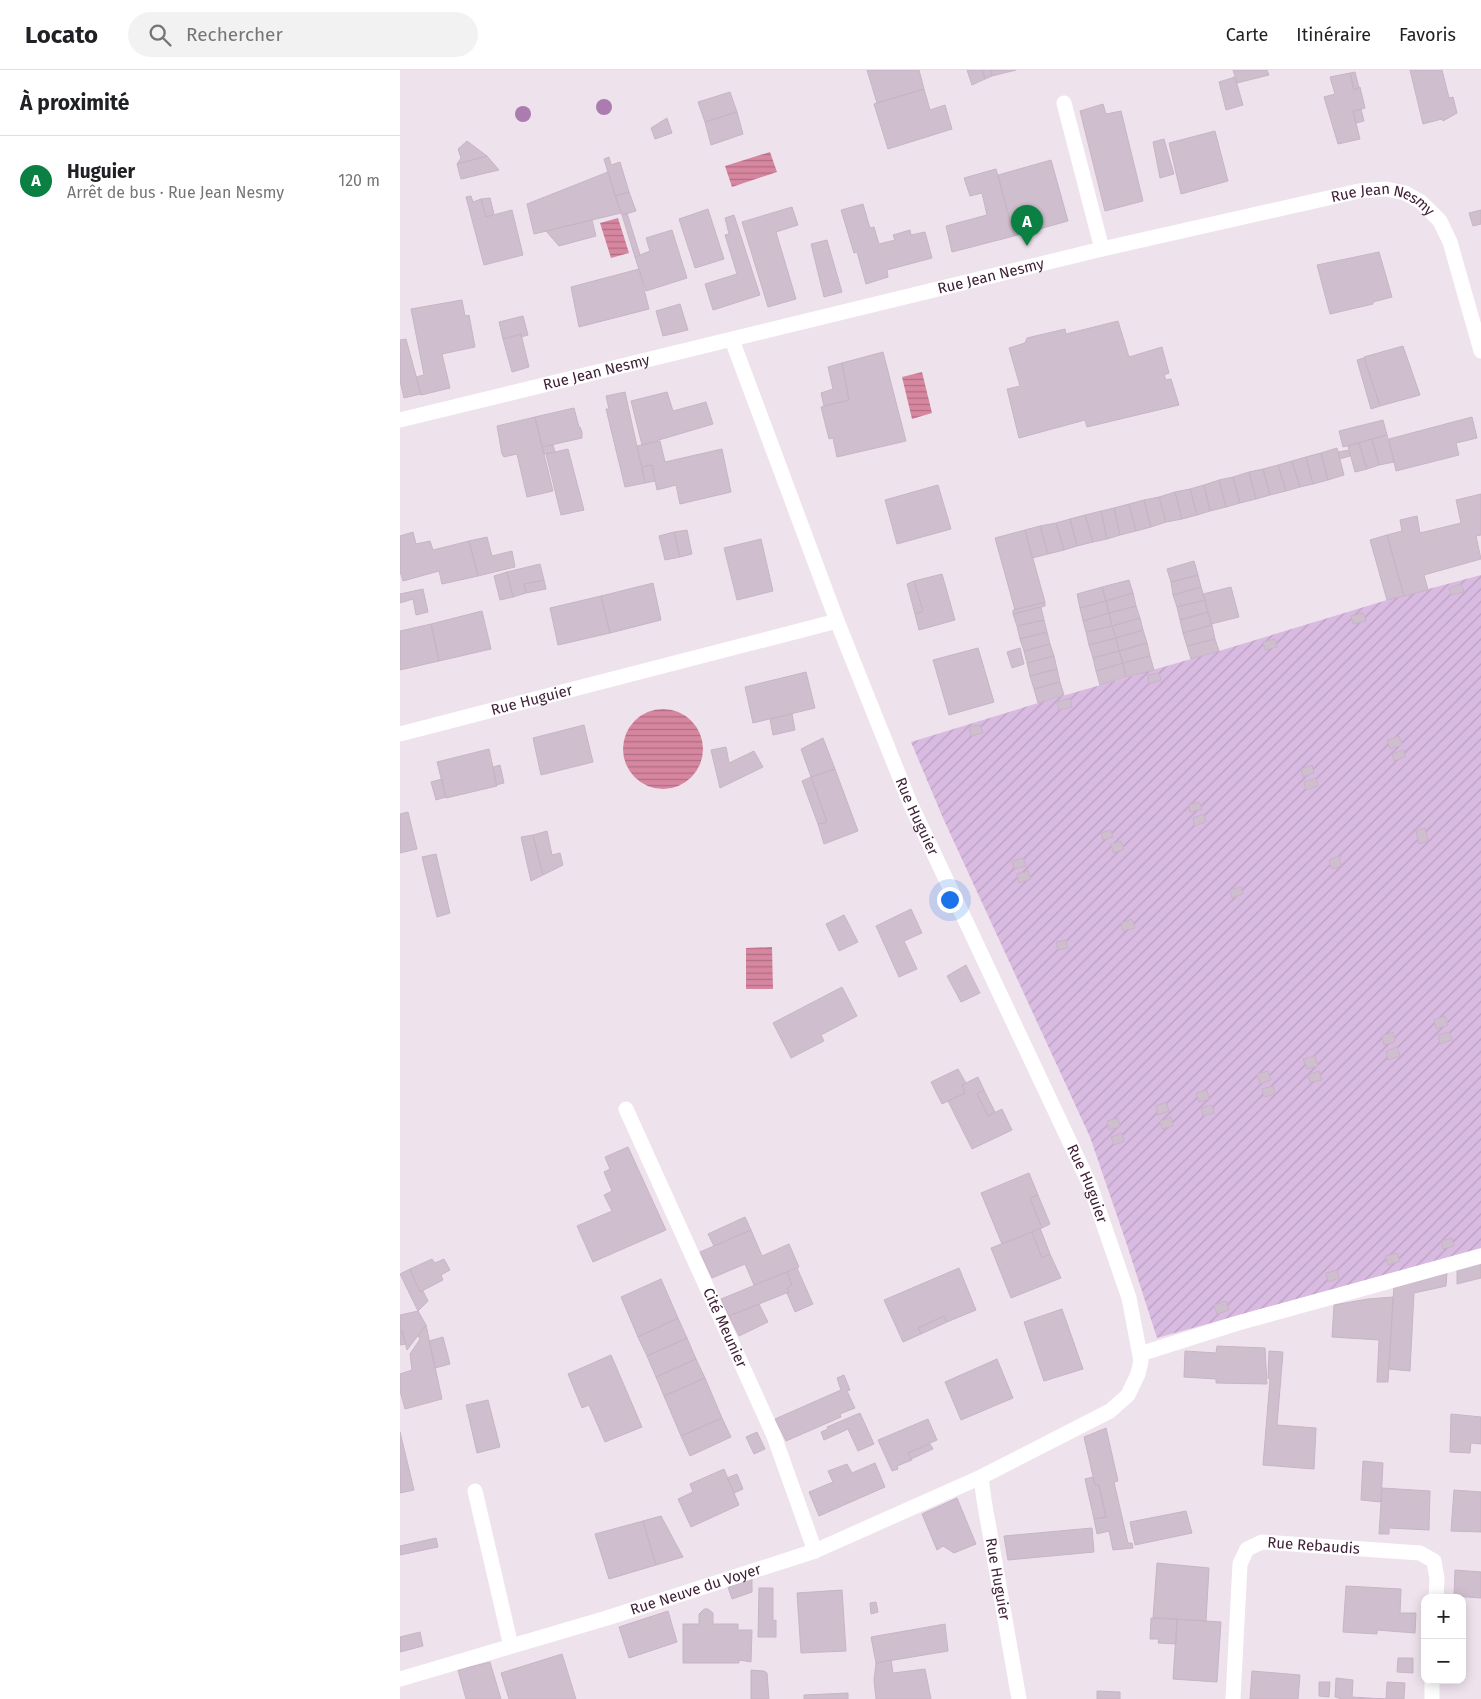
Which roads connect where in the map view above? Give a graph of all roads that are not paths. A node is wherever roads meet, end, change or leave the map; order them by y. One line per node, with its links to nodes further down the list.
1 (1064, 103): 2 (street)
2 (1102, 249): 3 (street, Rue Jean Nesmy); 4 (street, Rue Jean Nesmy)
3 (732, 340): 5 (street, Rue Jean Nesmy); 6 (street, Rue Huguier)
4 (1481, 351)
5 (400, 420)
6 (838, 621): 7 (street, Rue Huguier); 10 (street, Rue Huguier)
7 (400, 734)
8 (626, 1109): 13 (street, Cité Meunier)
9 (1481, 1256): 10 (street)
10 (1140, 1354): 11 (street, Rue Huguier)
11 (982, 1477): 13 (street, Rue Neuve du Voyer); 18 (street, Rue Huguier)
12 (474, 1491): 15 (street)
13 (815, 1551): 15 (street, Rue Neuve du Voyer)
14 (1436, 1594): 19 (street, Rue Rebaudis)
15 (511, 1646): 16 (street, Rue Neuve du Voyer)
16 (400, 1679)
17 (1432, 1684): 20 (street)
18 (1019, 1699)
19 (1233, 1699)
20 (1432, 1699)

